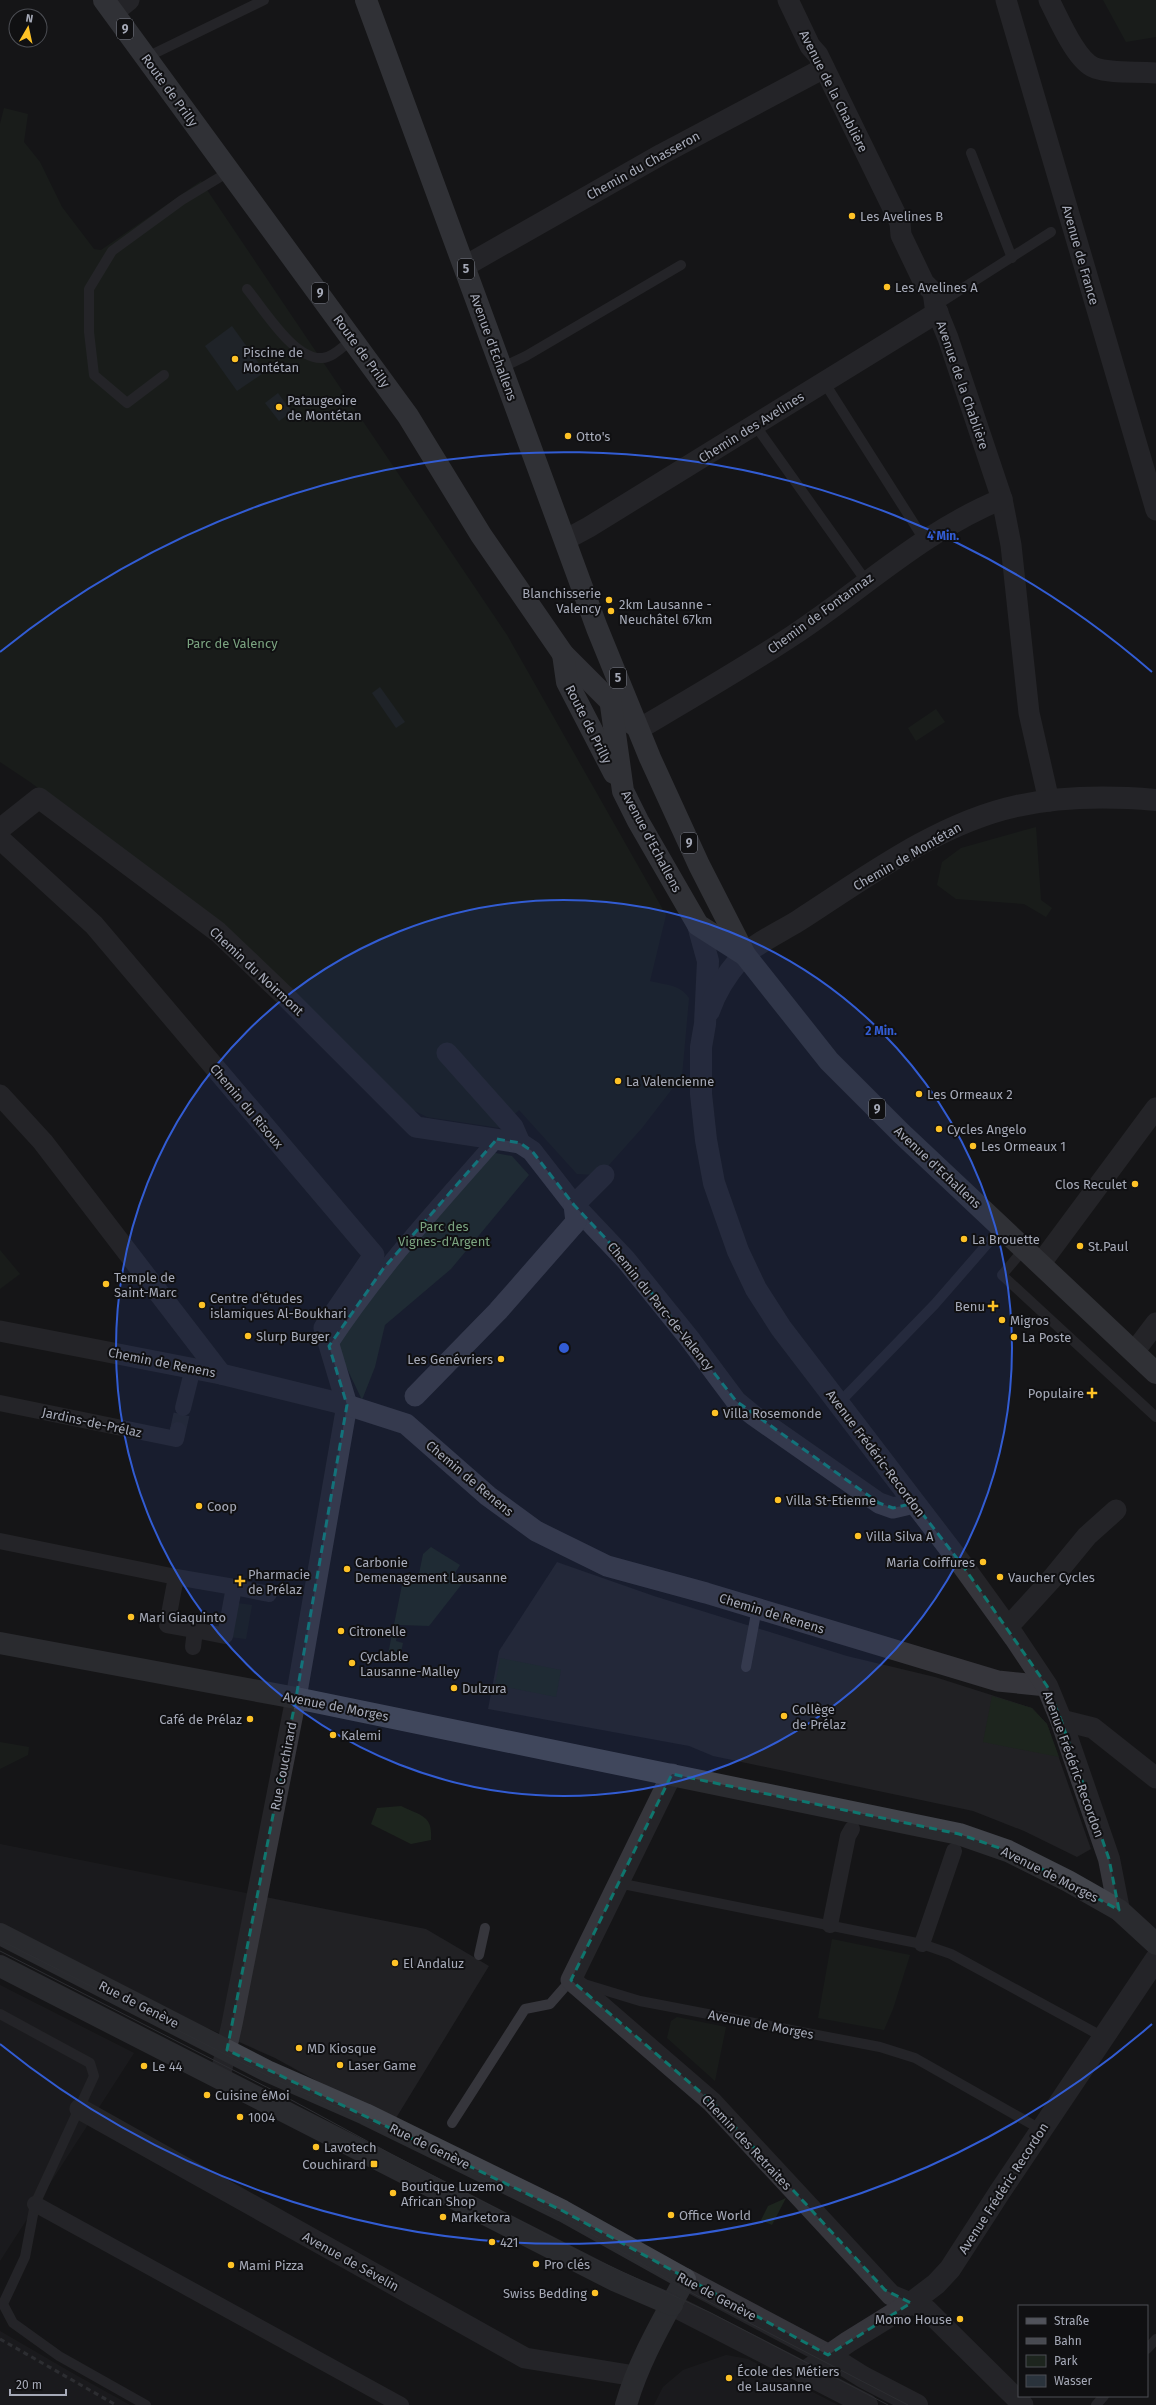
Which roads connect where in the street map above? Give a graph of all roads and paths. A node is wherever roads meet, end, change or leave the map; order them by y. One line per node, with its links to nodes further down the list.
1 (264, 0): 7 (lane)
2 (366, 0): 15 (main road, Avenue d'Echallens / 5)
3 (788, 0): 8 (street, Avenue de la Chablière)
4 (1006, 0): 24 (street, Avenue de France)
5 (1049, 0): 9 (street)
6 (116, 4): 7 (main road, Route de Prilly / 9)
7 (146, 57): 11 (main road, Route de Prilly / 9)
8 (824, 68): 15 (street, Chemin du Chasseron); 17 (street, Avenue de la Chablière)
9 (1156, 73)
10 (971, 153): 13 (lane)
11 (230, 171): 18 (main road, Route de Prilly / 9); 20 (lane)
12 (1051, 232): 13 (lane)
13 (1012, 258): 17 (lane)
14 (681, 265): 19 (lane)
15 (465, 266): 19 (main road, Avenue d'Echallens / 5)
16 (247, 289): 18 (lane)
17 (936, 309): 21 (street, Chemin des Avelines); 23 (street, Avenue de la Chablière)
18 (352, 339): 29 (main road, Route de Prilly / 9)
19 (501, 368): 25 (main road, Avenue d'Echallens / 5)
20 (164, 375)
21 (824, 382): 22 (street, Chemin des Avelines); 26 (lane)
22 (755, 424): 25 (street, Chemin des Avelines); 27 (lane)
23 (1002, 499): 26 (street, Chemin de Fontannaz); 34 (street, Avenue de la Chablière)
24 (1156, 510)
25 (565, 540): 28 (main road, Avenue d'Echallens / 5)
26 (925, 541): 27 (street, Chemin de Fontannaz)
27 (866, 581): 31 (street, Chemin de Fontannaz)
28 (596, 628): 30 (main road, Avenue d'Echallens / 5); 31 (main road, Avenue d'Echallens / 5)
29 (563, 654): 30 (main road, Route de Prilly / 9); 32 (main road, Route de Prilly / 9)
30 (610, 703): 31 (main road, Route de Prilly / 9); 32 (main road, Avenue d'Echallens / 5)
31 (638, 729): 38 (main road, Avenue d'Echallens / 9)
32 (623, 791): 37 (main road, Avenue d'Echallens / 9)
33 (1156, 800): 34 (street, Chemin de Montétan)
34 (1049, 801): 38 (street, Chemin de Montétan)
35 (0, 829): 43 (street, Chemin du Noirmont)
36 (0, 839): 52 (street, Chemin du Risoux)
37 (698, 925): 38 (main road, Avenue d'Echallens / 9); 39 (street, Avenue Frédéric-Recordon)
38 (745, 954): 39 (street, Avenue Frédéric-Recordon); 47 (main road, Avenue d'Echallens / 9)
39 (705, 1024): 59 (street, Avenue Frédéric-Recordon)
40 (447, 1053): 44 (street, Chemin du Parc-de-Valency)
41 (0, 1095): 56 (street)
42 (1156, 1108): 49 (street)
43 (497, 1139): 44 (street, Chemin du Noirmont); 52 (street)
44 (520, 1143): 46 (street, Chemin du Parc-de-Valency)
45 (604, 1174): 46 (street)
46 (574, 1205): 57 (street); 64 (street, Chemin du Parc-de-Valency)
47 (1002, 1227): 48 (main road, Avenue d'Echallens / 9); 59 (lane)
48 (1025, 1248): 49 (main road, Avenue d'Echallens / 9); 62 (lane)
49 (1041, 1263): 53 (main road, Avenue d'Echallens / 9)
50 (1156, 1323): 53 (street)
51 (0, 1331): 54 (street, Chemin de Renens)
52 (328, 1346): 60 (street, Chemin du Risoux)
53 (1134, 1352): 55 (main road, Avenue d'Echallens / 9)
54 (193, 1368): 56 (street, Chemin de Renens); 61 (street)
55 (1156, 1373)
56 (222, 1374): 60 (street, Chemin de Renens)
57 (415, 1396)
58 (0, 1403): 63 (street, Jardins-de-Prélaz)
59 (839, 1403): 64 (street, Avenue Frédéric-Recordon)
60 (347, 1405): 70 (street, Chemin de Renens); 77 (street, Rue Couchirard)
61 (183, 1408)
62 (1156, 1417)
63 (178, 1430)
64 (914, 1503): 71 (street, Avenue Frédéric-Recordon)
65 (1116, 1510): 71 (street)
66 (0, 1541): 67 (street)
67 (176, 1577): 68 (street); 72 (street)
68 (234, 1588): 69 (street); 72 (street)
69 (269, 1594)
70 (757, 1608): 75 (lane); 76 (street, Chemin de Renens)
71 (1008, 1627): 76 (street, Avenue Frédéric-Recordon)
72 (195, 1630): 74 (street)
73 (0, 1643): 77 (main road, Avenue de Morges)
74 (193, 1646)
75 (746, 1667)
76 (1047, 1686): 78 (street, Avenue Frédéric-Recordon)
77 (296, 1698): 79 (main road, Avenue de Morges); 96 (street, Rue Couchirard)
78 (1061, 1720): 80 (street); 84 (street, Avenue Frédéric-Recordon)
79 (672, 1774): 83 (street); 84 (main road, Avenue de Morges)
80 (1156, 1778)
81 (852, 1828): 85 (street)
82 (954, 1850): 88 (street)
83 (618, 1883): 85 (lane); 93 (street)
84 (1119, 1910): 89 (main road, Avenue de Morges)
85 (830, 1925): 88 (lane)
86 (485, 1928): 90 (lane)
87 (0, 1934): 96 (main road, Rue de Genève)
88 (922, 1944): 95 (lane)
89 (1156, 1944)
90 (479, 1955)
91 (1156, 1959): 95 (street, Avenue Frédéric Recordon)
92 (0, 1966): 97 (main road, Rue de Genève)
93 (571, 1980): 99 (lane); 100 (lane, Avenue de Morges); 103 (street, Chemin des Retraites)
94 (0, 2014): 98 (lane)
95 (1103, 2037): 100 (street, Avenue Frédéric Recordon)
96 (227, 2050): 97 (street, Rue Couchirard); 102 (main road, Rue de Genève)
97 (220, 2078): 104 (main road, Rue de Genève)
98 (80, 2109): 101 (lane); 109 (street, Avenue de Sévelin)
99 (452, 2123)
100 (1042, 2130): 103 (street, Avenue Frédéric Recordon)
101 (35, 2204): 111 (lane); 112 (street)
102 (685, 2279): 104 (main road); 107 (street, Rue de Genève)
103 (911, 2303): 107 (street, Avenue Frédéric Recordon); 116 (street, Chemin des Retraites)
104 (672, 2305): 108 (street, Rue de Genève); 109 (main road)
105 (1156, 2339): 106 (lane)
106 (1148, 2348)
107 (828, 2355): 108 (street, Avenue Frédéric Recordon); 115 (street, Rue de Genève)
108 (805, 2372): 114 (street, Rue de Genève)
109 (635, 2376): 113 (main road)
110 (1103, 2397): 117 (lane)
111 (146, 2405)
112 (401, 2405)
113 (626, 2405)
114 (867, 2405)
115 (917, 2405)
116 (1023, 2405)
117 (1096, 2405)

